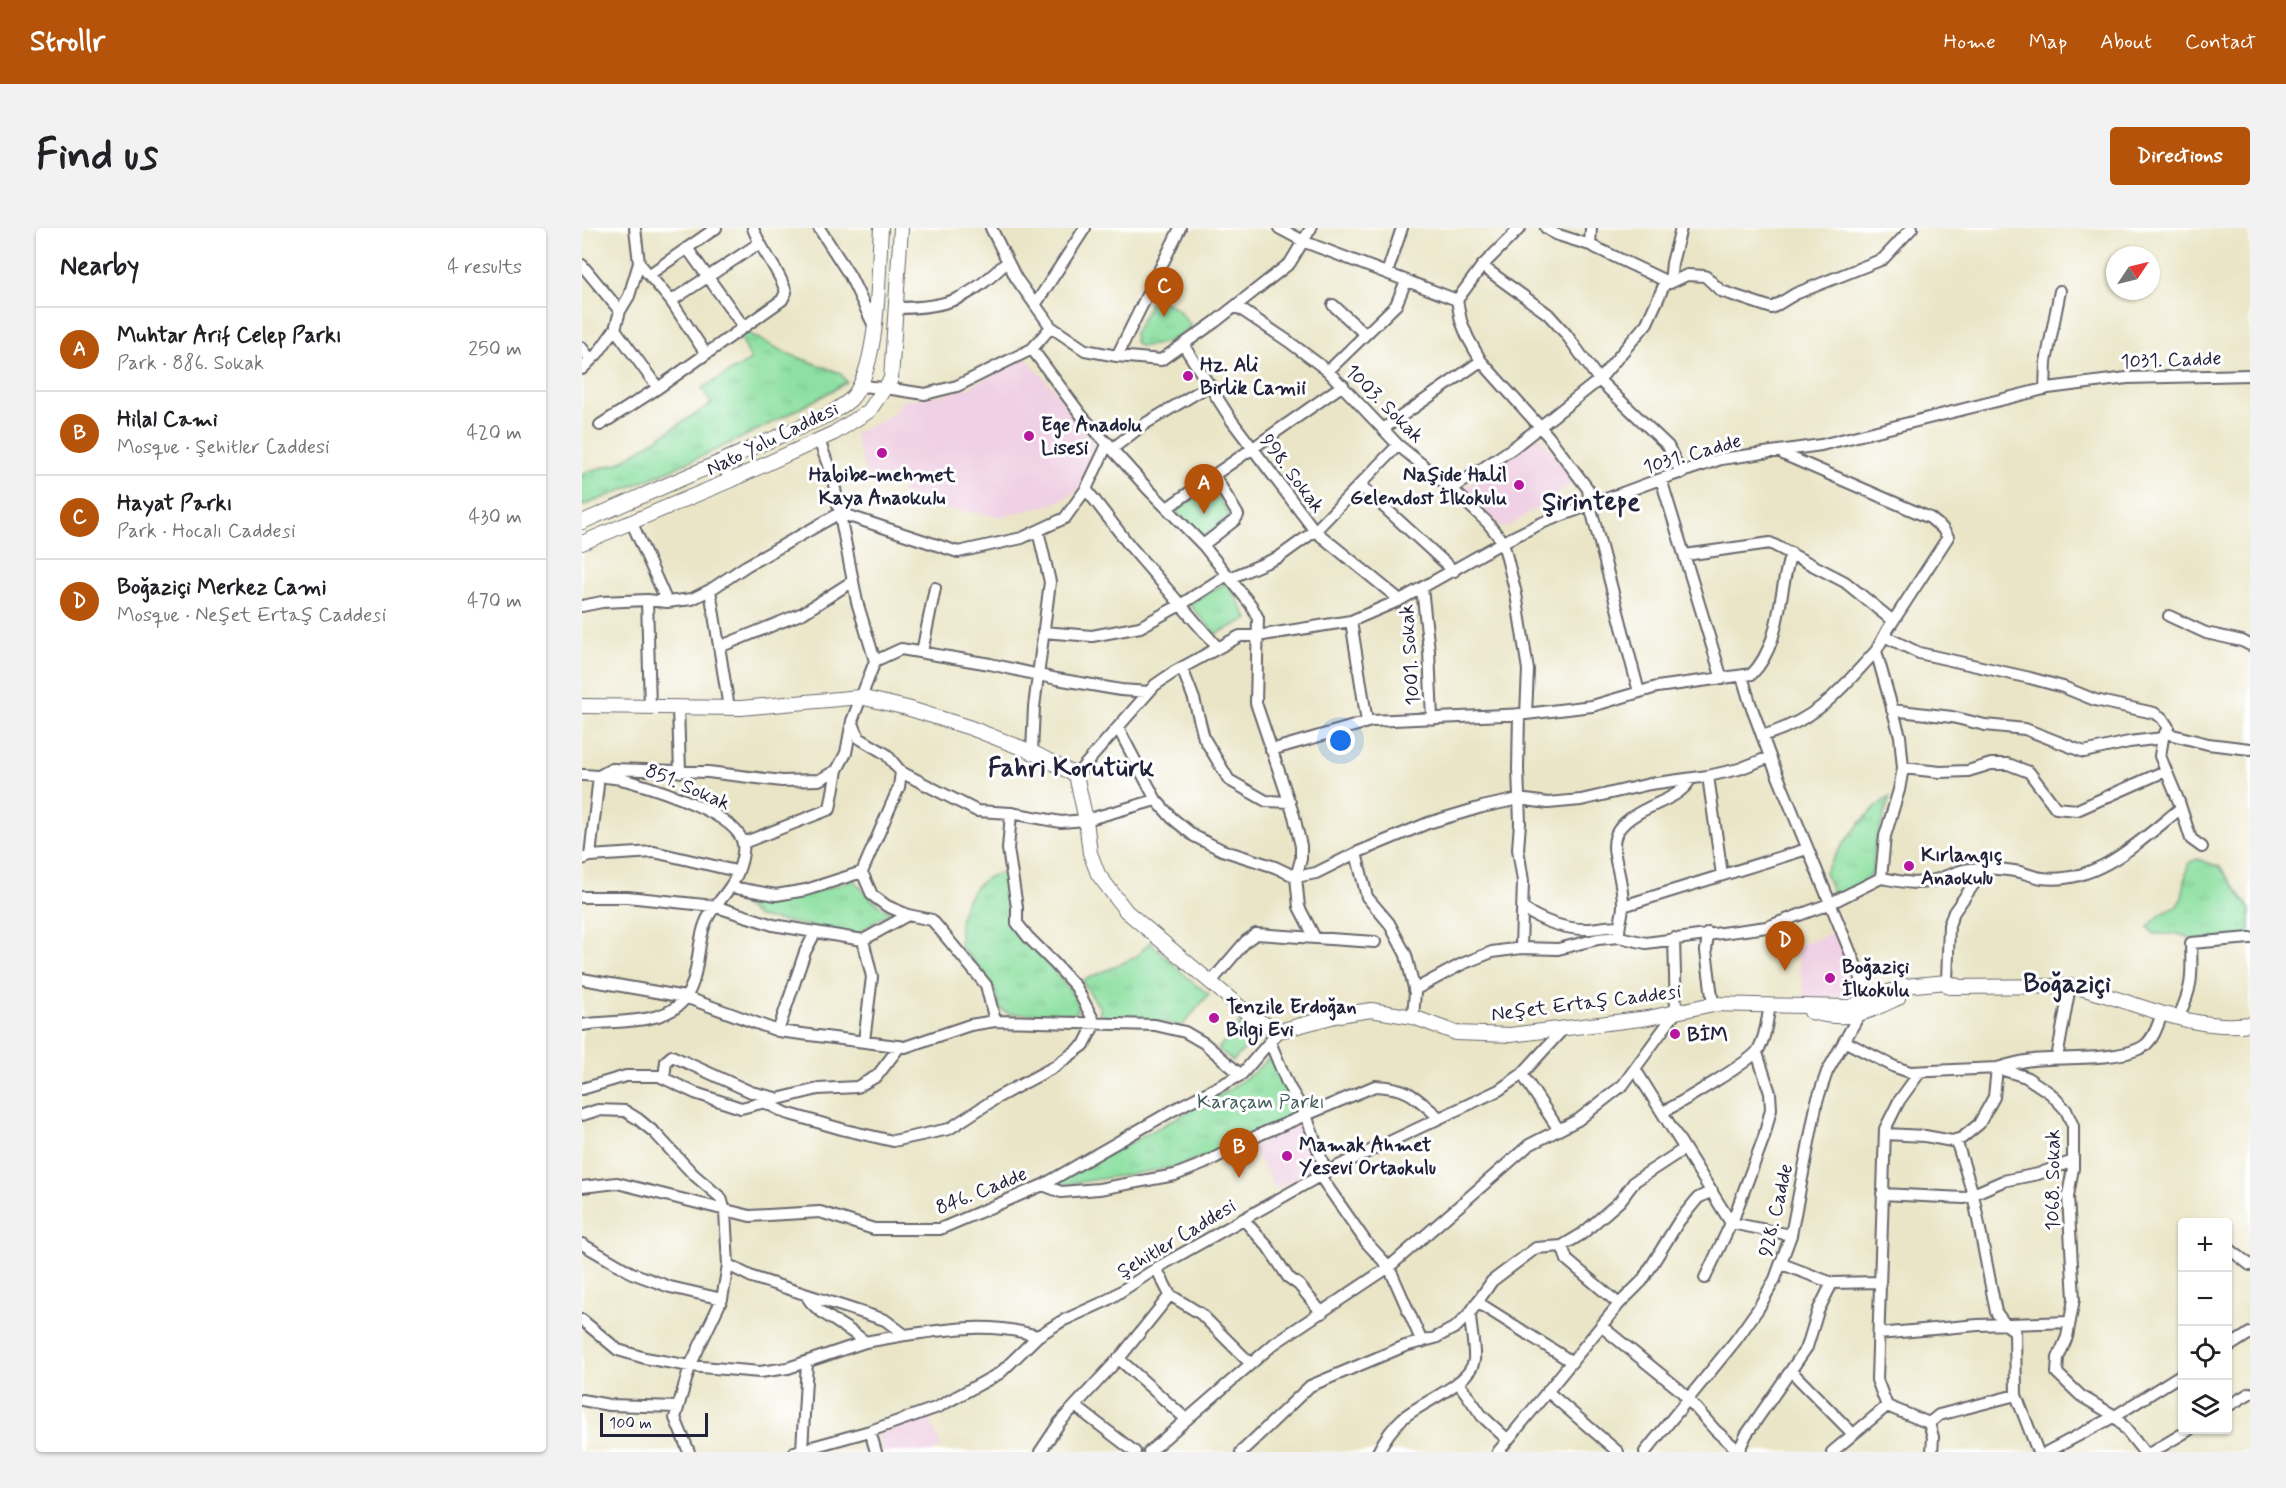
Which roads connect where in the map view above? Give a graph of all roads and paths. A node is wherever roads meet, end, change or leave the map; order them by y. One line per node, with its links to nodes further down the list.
1 (635, 228): 23 (street)
2 (716, 228): 21 (street)
3 (753, 228): 19 (street)
4 (819, 228): 40 (street)
5 (881, 228): 40 (main road)
6 (901, 228): 37 (main road, Nato Yolu Caddesi)
7 (991, 228): 22 (street)
8 (1085, 228): 34 (street)
9 (1180, 228): 48 (street)
10 (1279, 228): 18 (street)
11 (1311, 228): 18 (street)
12 (1402, 228): 26 (street)
13 (1520, 228): 25 (street)
14 (1546, 228): 20 (street)
15 (1591, 228): 20 (street)
16 (1681, 228): 30 (street)
17 (1912, 228): 30 (street)
18 (1305, 242): 26 (street); 36 (street)
19 (758, 244): 28 (street); 39 (street)
20 (1590, 245): 30 (street)
21 (687, 248): 27 (street); 28 (street)
22 (1007, 262): 34 (street); 37 (street)
23 (639, 263): 27 (street); 38 (street)
24 (582, 264): 38 (street)
25 (1482, 266): 32 (street); 54 (street)
26 (1387, 273): 29 (street)
27 (650, 274): 33 (street)
28 (707, 278): 33 (street); 39 (street)
29 (1406, 281): 32 (street); 43 (street)
30 (1668, 282): 54 (street)
31 (2060, 291): 60 (street)
32 (1457, 300): 50 (street)
33 (671, 301): 47 (street)
34 (1035, 305): 41 (street)
35 (1333, 305): 43 (street)
36 (1236, 306): 44 (street); 52 (street, 1003. Sokak)
37 (896, 308): 59 (main road, Nato Yolu Caddesi)
38 (620, 311): 42 (street)
39 (743, 326): 47 (street)
40 (874, 326): 56 (main road)
41 (1051, 327): 46 (street); 48 (street)
42 (615, 329): 49 (street); 58 (street)
43 (1365, 334): 52 (street)
44 (1184, 346): 48 (street); 55 (street, 998. Sokak)
45 (582, 348): 49 (street)
46 (1032, 349): 59 (street); 67 (street)
47 (706, 354): 58 (street)
48 (1117, 356)
49 (590, 359): 51 (street)
50 (1481, 361): 62 (street); 63 (street)
51 (582, 369)
52 (1328, 371): 57 (street, 1003. Sokak)
53 (2250, 375): 60 (street, 1031. Cadde)
54 (1599, 380): 62 (street); 72 (street)
55 (1210, 385): 67 (street); 68 (street, 998. Sokak)
56 (860, 386): 59 (street); 64 (main road)
57 (1343, 386): 63 (street, 1003. Sokak); 68 (street)
58 (658, 388): 61 (street)
59 (885, 388): 65 (main road, Nato Yolu Caddesi)
60 (2045, 389): 69 (street, 1031. Cadde)
61 (600, 425)
62 (1540, 426): 78 (street); 79 (street)
63 (1383, 429): 66 (street, 1003. Sokak)
64 (770, 439): 70 (street); 71 (main road)
65 (819, 440): 70 (main road, Nato Yolu Caddesi); 81 (street)
66 (1398, 445): 76 (street); 78 (street, 1003. Sokak)
67 (1110, 446): 77 (street); 80 (street)
68 (1252, 450): 73 (street); 85 (street, 998. Sokak)
69 (1780, 451): 72 (street, 1031. Cadde); 104 (street)
70 (780, 458): 75 (main road, Nato Yolu Caddesi)
71 (719, 461): 75 (street); 82 (main road)
72 (1681, 472): 74 (street, 1031. Cadde)
73 (1214, 475): 80 (street); 88 (street)
74 (1661, 479): 79 (street, 1031. Cadde); 90 (street)
75 (731, 480): 83 (main road, Nato Yolu Caddesi)
76 (1360, 485): 85 (street); 91 (street)
77 (1086, 489): 84 (street); 100 (street)
78 (1452, 489): 86 (street, 1003. Sokak)
79 (1590, 505): 86 (street, 1031. Cadde); 119 (street)
80 (1167, 508): 88 (street)
81 (840, 513): 84 (street); 93 (street); 96 (street)
82 (582, 522)
83 (632, 523): 87 (main road, Nato Yolu Caddesi); 99 (street)
84 (1038, 531): 105 (street)
85 (1315, 531): 92 (street); 98 (street, 998. Sokak)
86 (1503, 542): 91 (street, 1031. Cadde); 126 (street, 1003. Sokak)
87 (582, 543)
88 (1203, 544): 92 (street)
89 (1791, 553): 90 (street); 104 (street); 116 (street)
90 (1685, 555): 117 (street)
91 (1454, 571): 95 (street, 1031. Cadde)
92 (1228, 577): 100 (street); 106 (street)
93 (853, 581): 109 (street); 113 (street)
94 (935, 588): 112 (street)
95 (1422, 588): 98 (street, 1031. Cadde); 127 (street, 1001. Sokak)
96 (710, 590): 99 (street); 109 (street)
97 (647, 600): 99 (street); 101 (street); 122 (street)
98 (1400, 600): 103 (street, 1031. Cadde)
99 (667, 602)
100 (1182, 604): 105 (street); 110 (street)
101 (582, 606)
102 (2169, 616): 108 (street)
103 (1352, 621): 106 (street, 1031. Cadde); 129 (street)
104 (1893, 621): 107 (street)
105 (1043, 632): 115 (street)
106 (1257, 636): 110 (street, 1031. Cadde); 134 (street)
107 (1884, 636): 111 (street); 132 (street)
108 (2250, 645)
109 (719, 647): 124 (street)
110 (1218, 648): 114 (street, 1031. Cadde)
111 (1876, 651): 125 (street); 131 (street)
112 (922, 652): 113 (street); 115 (street)
113 (875, 661): 120 (street)
114 (1182, 668): 118 (street, 1031. Cadde); 149 (street)
115 (1037, 675): 118 (street); 135 (street)
116 (1742, 676): 117 (street); 131 (street)
117 (1722, 679): 119 (street)
118 (1149, 692): 130 (street, 1031. Cadde)
119 (1639, 692): 126 (street)
120 (860, 697): 124 (main road); 128 (street); 135 (main road)
121 (582, 706): 122 (main road)
122 (650, 707): 123 (main road)
123 (678, 707): 124 (main road); 140 (street)
124 (729, 708)
125 (1892, 710): 132 (street); 137 (street)
126 (1523, 714): 127 (street); 148 (street, 1003. Sokak)
127 (1432, 718): 129 (street)
128 (852, 721): 138 (street); 141 (street)
129 (1367, 722): 134 (street)
130 (1118, 728): 142 (street, 1031. Cadde); 147 (street)
131 (1762, 736): 136 (street)
132 (2164, 736): 133 (street); 139 (street)
133 (2250, 749)
134 (1271, 750): 149 (street)
135 (1032, 752): 142 (main road)
136 (1770, 758): 145 (street); 155 (street)
137 (1903, 768): 139 (street); 163 (street)
138 (837, 770): 140 (street); 153 (street)
139 (2165, 771): 150 (street)
140 (680, 772): 144 (street)
141 (901, 772): 151 (street); 160 (street)
142 (1076, 775): 152 (main road)
143 (582, 776): 144 (street, 851. Sokak)
144 (599, 776): 153 (street, 851. Sokak); 157 (street)
145 (1708, 776): 146 (street); 161 (street)
146 (1690, 780): 148 (street); 168 (street)
147 (1156, 800): 152 (street); 162 (street)
148 (1519, 800): 156 (street); 169 (street, 1003. Sokak)
149 (1290, 802): 162 (street)
150 (2181, 808): 154 (street); 158 (street)
151 (1011, 813): 152 (street); 194 (street)
152 (1086, 820): 181 (main road)
153 (743, 843): 159 (street)
154 (2202, 847)
155 (1807, 849): 161 (street); 166 (street)
156 (1356, 854): 162 (street); 184 (street)
157 (586, 858): 159 (street)
158 (1983, 868): 163 (street); 182 (street)
159 (736, 871): 164 (street)
160 (862, 872): 164 (street); 170 (street)
161 (1722, 875): 168 (street)
162 (1296, 877): 174 (street)
163 (1881, 878): 166 (street)
164 (731, 886): 167 (street)
165 (582, 897): 167 (street)
166 (1829, 904): 173 (street); 188 (street)
167 (714, 906): 172 (street); 185 (street)
168 (1623, 906): 171 (street)
169 (1522, 908): 171 (street); 179 (street, 1003. Sokak)
170 (908, 915): 177 (street); 193 (street)
171 (1619, 932): 175 (street); 179 (street)
172 (815, 933): 177 (street); 198 (street)
173 (1708, 933): 175 (street); 186 (street)
174 (1315, 938): 178 (street); 181 (street)
175 (1674, 938): 189 (street)
176 (2250, 938): 192 (street)
177 (863, 940): 200 (street)
178 (1375, 942)
179 (1521, 948): 184 (street)
180 (582, 979): 185 (street)
181 (1211, 982): 199 (main road)
182 (1952, 984): 183 (main road, Neşet Ertaş Caddesi); 188 (main road, Neşet Ertaş Caddesi)
183 (2070, 986): 190 (main road, Neşet Ertaş Caddesi); 205 (street)
184 (1414, 990): 191 (street)
185 (684, 997): 196 (street); 198 (street)
186 (1713, 1004): 187 (main road, Neşet Ertaş Caddesi); 189 (main road, Neşet Ertaş Caddesi)
187 (1777, 1005): 188 (main road, Neşet Ertaş Caddesi); 204 (street)
188 (1865, 1006): 201 (street, 928. Cadde)
189 (1676, 1012): 197 (main road, Neşet Ertaş Caddesi); 207 (street)
190 (2162, 1014): 192 (main road, Neşet Ertaş Caddesi); 205 (street)
191 (1413, 1017): 197 (main road, Neşet Ertaş Caddesi); 199 (main road, Neşet Ertaş Caddesi)
192 (2178, 1018): 195 (main road, Neşet Ertaş Caddesi)
193 (995, 1021): 194 (street); 203 (street)
194 (1095, 1023): 210 (street); 213 (street)
195 (2250, 1024)
196 (582, 1025)
197 (1564, 1028): 209 (street, Şehitler Caddesi)
198 (778, 1031): 200 (street)
199 (1279, 1031): 202 (street, 846. Cadde)
200 (864, 1041): 203 (street)
201 (1844, 1041): 208 (street, 1068. Sokak); 232 (street, 928. Cadde)
202 (1270, 1042): 210 (street, 846. Cadde); 216 (street)
203 (900, 1046): 213 (street)
204 (1757, 1053): 214 (street); 231 (street)
205 (2057, 1058): 206 (street)
206 (1997, 1068): 208 (street, 1068. Sokak); 220 (street); 222 (street, 1068. Sokak)
207 (1635, 1069): 214 (street); 218 (street)
208 (1920, 1072): 219 (street)
209 (1522, 1074): 217 (street, Şehitler Caddesi); 218 (street)
210 (1240, 1075): 224 (street, 846. Cadde)
211 (664, 1078): 212 (street); 213 (street); 213 (street)
212 (582, 1089)
213 (771, 1101)
214 (1664, 1112): 221 (street)
215 (582, 1114): 229 (street)
216 (1306, 1115): 217 (street); 223 (street); 224 (street)
217 (1440, 1118): 223 (street, Şehitler Caddesi)
218 (1559, 1130): 239 (street)
219 (1885, 1134): 220 (street); 227 (street)
220 (1956, 1140): 228 (street)
221 (1684, 1149): 226 (street); 234 (street)
222 (2073, 1161): 228 (street); 252 (street, 1068. Sokak)
223 (1323, 1174): 230 (street, Şehitler Caddesi); 239 (street)
224 (1043, 1185): 229 (street, 846. Cadde)
225 (582, 1187): 229 (street, 846. Cadde)
226 (1712, 1191): 231 (street); 248 (street)
227 (1882, 1194): 228 (street); 242 (street)
228 (1973, 1194): 253 (street)
229 (725, 1210): 237 (street)
230 (1243, 1219): 240 (street, Şehitler Caddesi); 249 (street)
231 (1731, 1223): 232 (street); 241 (street)
232 (1791, 1235): 236 (street, 928. Cadde)
233 (582, 1244): 246 (street)
234 (1562, 1246): 247 (street); 248 (street)
235 (2232, 1251): 238 (street)
236 (1782, 1264): 243 (street); 273 (street, 928. Cadde)
237 (728, 1265): 245 (street); 246 (street)
238 (2250, 1265)
239 (1389, 1267): 249 (street); 260 (street)
240 (1156, 1268): 244 (street); 258 (street, Şehitler Caddesi)
241 (1705, 1278)
242 (1879, 1282): 243 (street); 256 (street)
243 (1832, 1283): 267 (street)
244 (1170, 1295): 262 (street); 265 (street)
245 (807, 1296): 257 (street); 259 (street)
246 (722, 1299): 266 (street)
247 (1478, 1302): 250 (street); 264 (street)
248 (1619, 1304): 254 (street)
249 (1322, 1313): 265 (street)
250 (1470, 1313): 260 (street); 269 (street)
251 (582, 1320): 266 (street)
252 (2070, 1322): 253 (street); 279 (street, 1068. Sokak)
253 (2005, 1324): 256 (street); 272 (street)
254 (1601, 1326): 264 (street); 273 (street)
255 (2250, 1333): 261 (street)
256 (1878, 1334): 277 (street)
257 (905, 1335): 258 (street); 259 (street)
258 (1038, 1336): 282 (street, Şehitler Caddesi)
259 (865, 1342): 263 (street)
260 (1422, 1342): 293 (street)
261 (2232, 1344)
262 (1119, 1359): 276 (street); 280 (street)
263 (807, 1362): 266 (street); 286 (street)
264 (1572, 1362): 270 (street)
265 (1251, 1364): 280 (street)
266 (690, 1366): 278 (street)
267 (1791, 1371): 283 (street); 287 (street)
268 (2178, 1377): 279 (street)
269 (1458, 1382): 285 (street); 294 (street)
270 (1548, 1392): 285 (street); 296 (street)
271 (2250, 1393): 275 (street)
272 (2016, 1395): 281 (street); 300 (street)
273 (1688, 1398): 287 (street); 297 (street, 928. Cadde)
274 (582, 1400): 278 (street)
275 (2232, 1404)
276 (1075, 1406): 290 (street); 291 (street)
277 (1887, 1406): 281 (street); 283 (street)
278 (678, 1407): 288 (street)
279 (2115, 1416): 301 (street); 302 (street, 1068. Sokak)
280 (1186, 1419): 292 (street)
281 (1929, 1423): 299 (street)
282 (870, 1431): 286 (street, Şehitler Caddesi); 289 (street)
283 (1853, 1434): 298 (street)
284 (2182, 1434): 303 (street)
285 (1508, 1440): 295 (street)
286 (798, 1451)
287 (1739, 1451)
288 (689, 1452)
289 (876, 1452)
290 (1040, 1452)
291 (1135, 1452)
292 (1149, 1452)
293 (1240, 1452)
294 (1378, 1452)
295 (1498, 1452)
296 (1618, 1452)
297 (1645, 1452)
298 (1832, 1452)
299 (1932, 1452)
300 (2038, 1452)
301 (2047, 1452)
302 (2144, 1452)
303 (2152, 1452)

